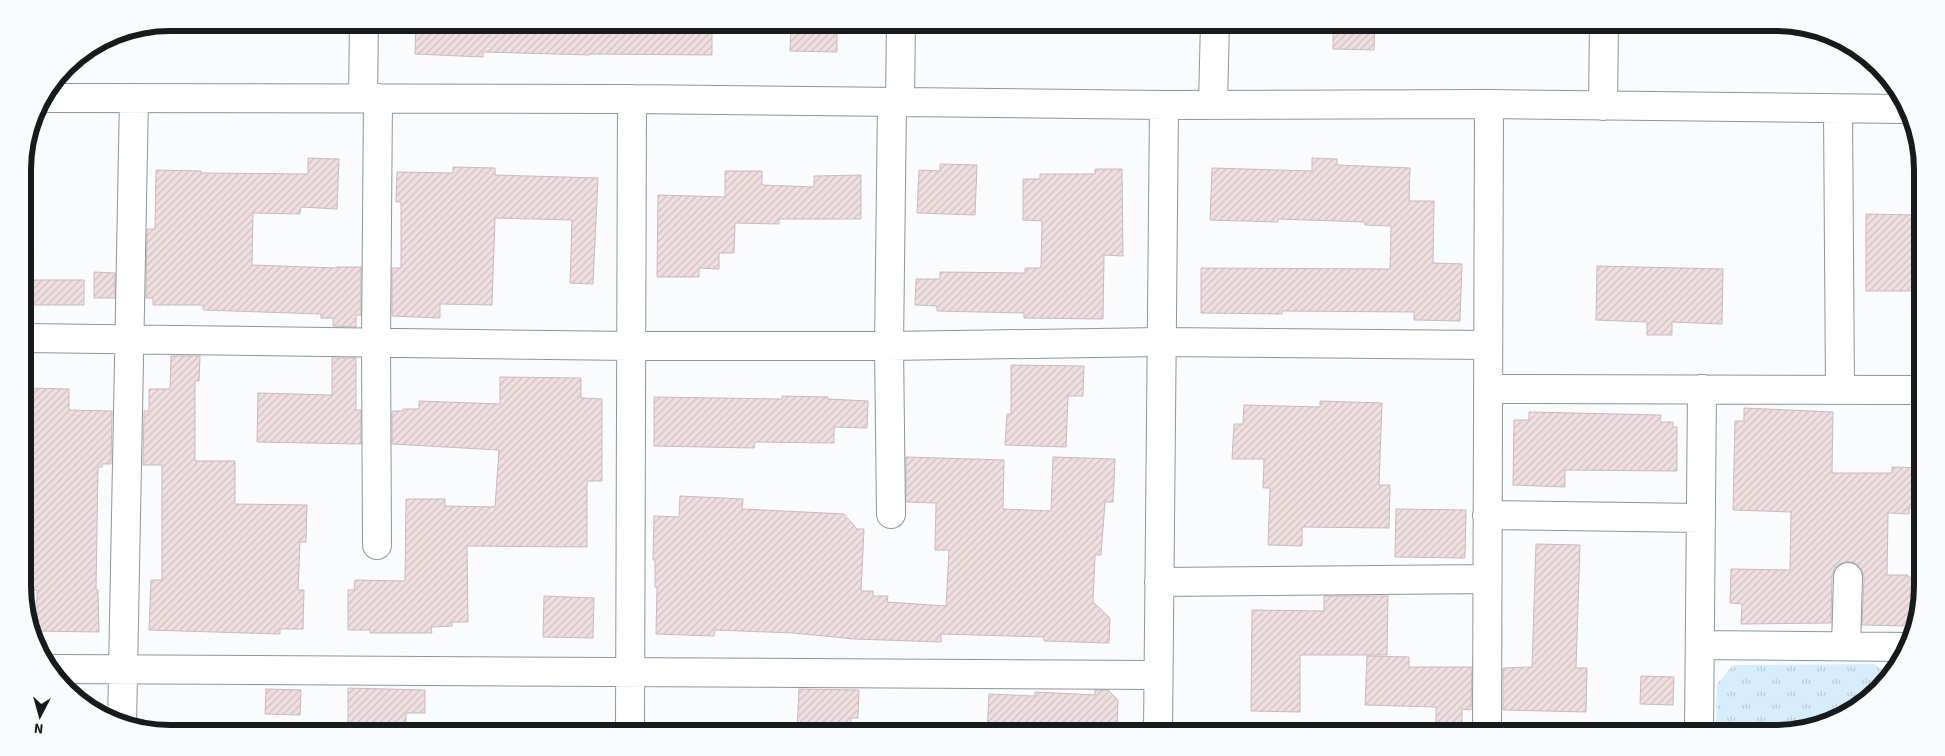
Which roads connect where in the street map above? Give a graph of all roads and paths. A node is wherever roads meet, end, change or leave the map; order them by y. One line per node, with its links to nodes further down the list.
1 (1215, 31): 11 (street)
2 (1604, 31): 13 (street)
3 (365, 32): 7 (street)
4 (900, 32): 9 (street)
5 (52, 98): 6 (street)
6 (134, 98): 7 (street); 17 (street)
7 (371, 98): 8 (street); 18 (street)
8 (632, 100): 9 (street); 21 (street)
9 (896, 103): 10 (street); 22 (street)
10 (1164, 104): 11 (street); 19 (street)
11 (1213, 104): 12 (street)
12 (1489, 104): 13 (street); 20 (street)
13 (1603, 106): 14 (street)
14 (1838, 109): 15 (street); 25 (street)
15 (1899, 109)
16 (32, 338): 17 (street)
17 (129, 339): 18 (street); 38 (street)
18 (376, 342): 21 (street); 30 (street)
19 (1161, 342): 20 (street); 22 (street); 33 (street)
20 (1488, 345): 23 (street)
21 (631, 346): 22 (street); 39 (street)
22 (889, 346): 27 (street)
23 (1488, 389): 24 (street); 28 (street)
24 (1702, 389): 25 (street); 29 (street)
25 (1840, 390): 26 (street)
26 (1914, 390)
27 (891, 514)
28 (1487, 515): 29 (street); 32 (street)
29 (1701, 518): 34 (street)
30 (377, 545)
31 (1848, 577): 35 (street)
32 (1487, 580): 33 (street); 43 (street)
33 (1159, 582): 40 (street)
34 (1700, 645): 35 (street); 44 (street)
35 (1846, 646): 36 (street)
36 (1899, 647)
37 (59, 669): 38 (street)
38 (123, 669): 39 (street); 41 (street)
39 (630, 671): 40 (street); 45 (street)
40 (1158, 675): 42 (street)
41 (122, 716)
42 (1158, 724)
43 (1487, 724)
44 (1699, 724)
45 (630, 725)

